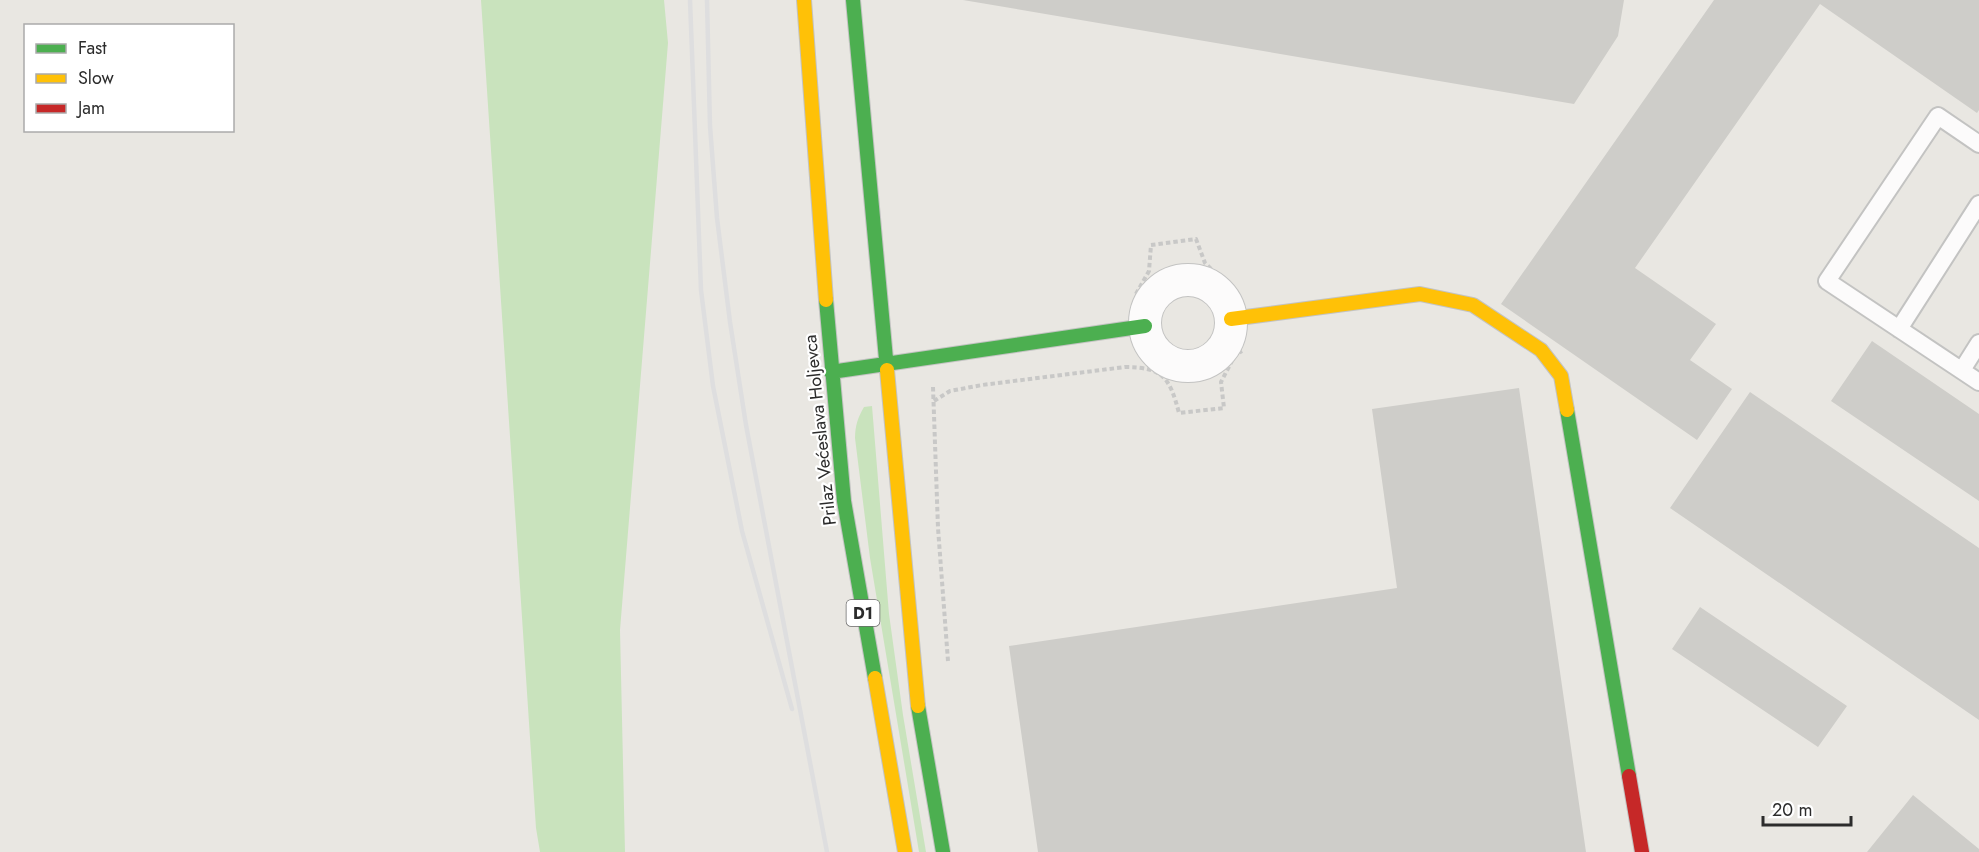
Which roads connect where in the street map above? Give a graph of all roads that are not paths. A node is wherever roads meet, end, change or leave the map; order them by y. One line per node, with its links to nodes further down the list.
1 (804, 0): 11 (main road, Prilaz Većeslava Holjevca / D1)
2 (852, 0): 9 (main road)
3 (1979, 144): 7 (lane)
4 (1979, 204): 7 (lane)
5 (1231, 319): 6 (street); 6 (street); 15 (main road)
6 (1145, 326): 9 (main road)
7 (1899, 329): 10 (lane)
8 (1979, 343): 10 (lane)
9 (886, 365): 11 (main road); 14 (main road)
10 (1962, 370): 12 (lane)
11 (831, 372): 13 (main road, Prilaz Većeslava Holjevca / D1)
12 (1979, 382)
13 (905, 852)
14 (943, 852)
15 (1642, 852)

